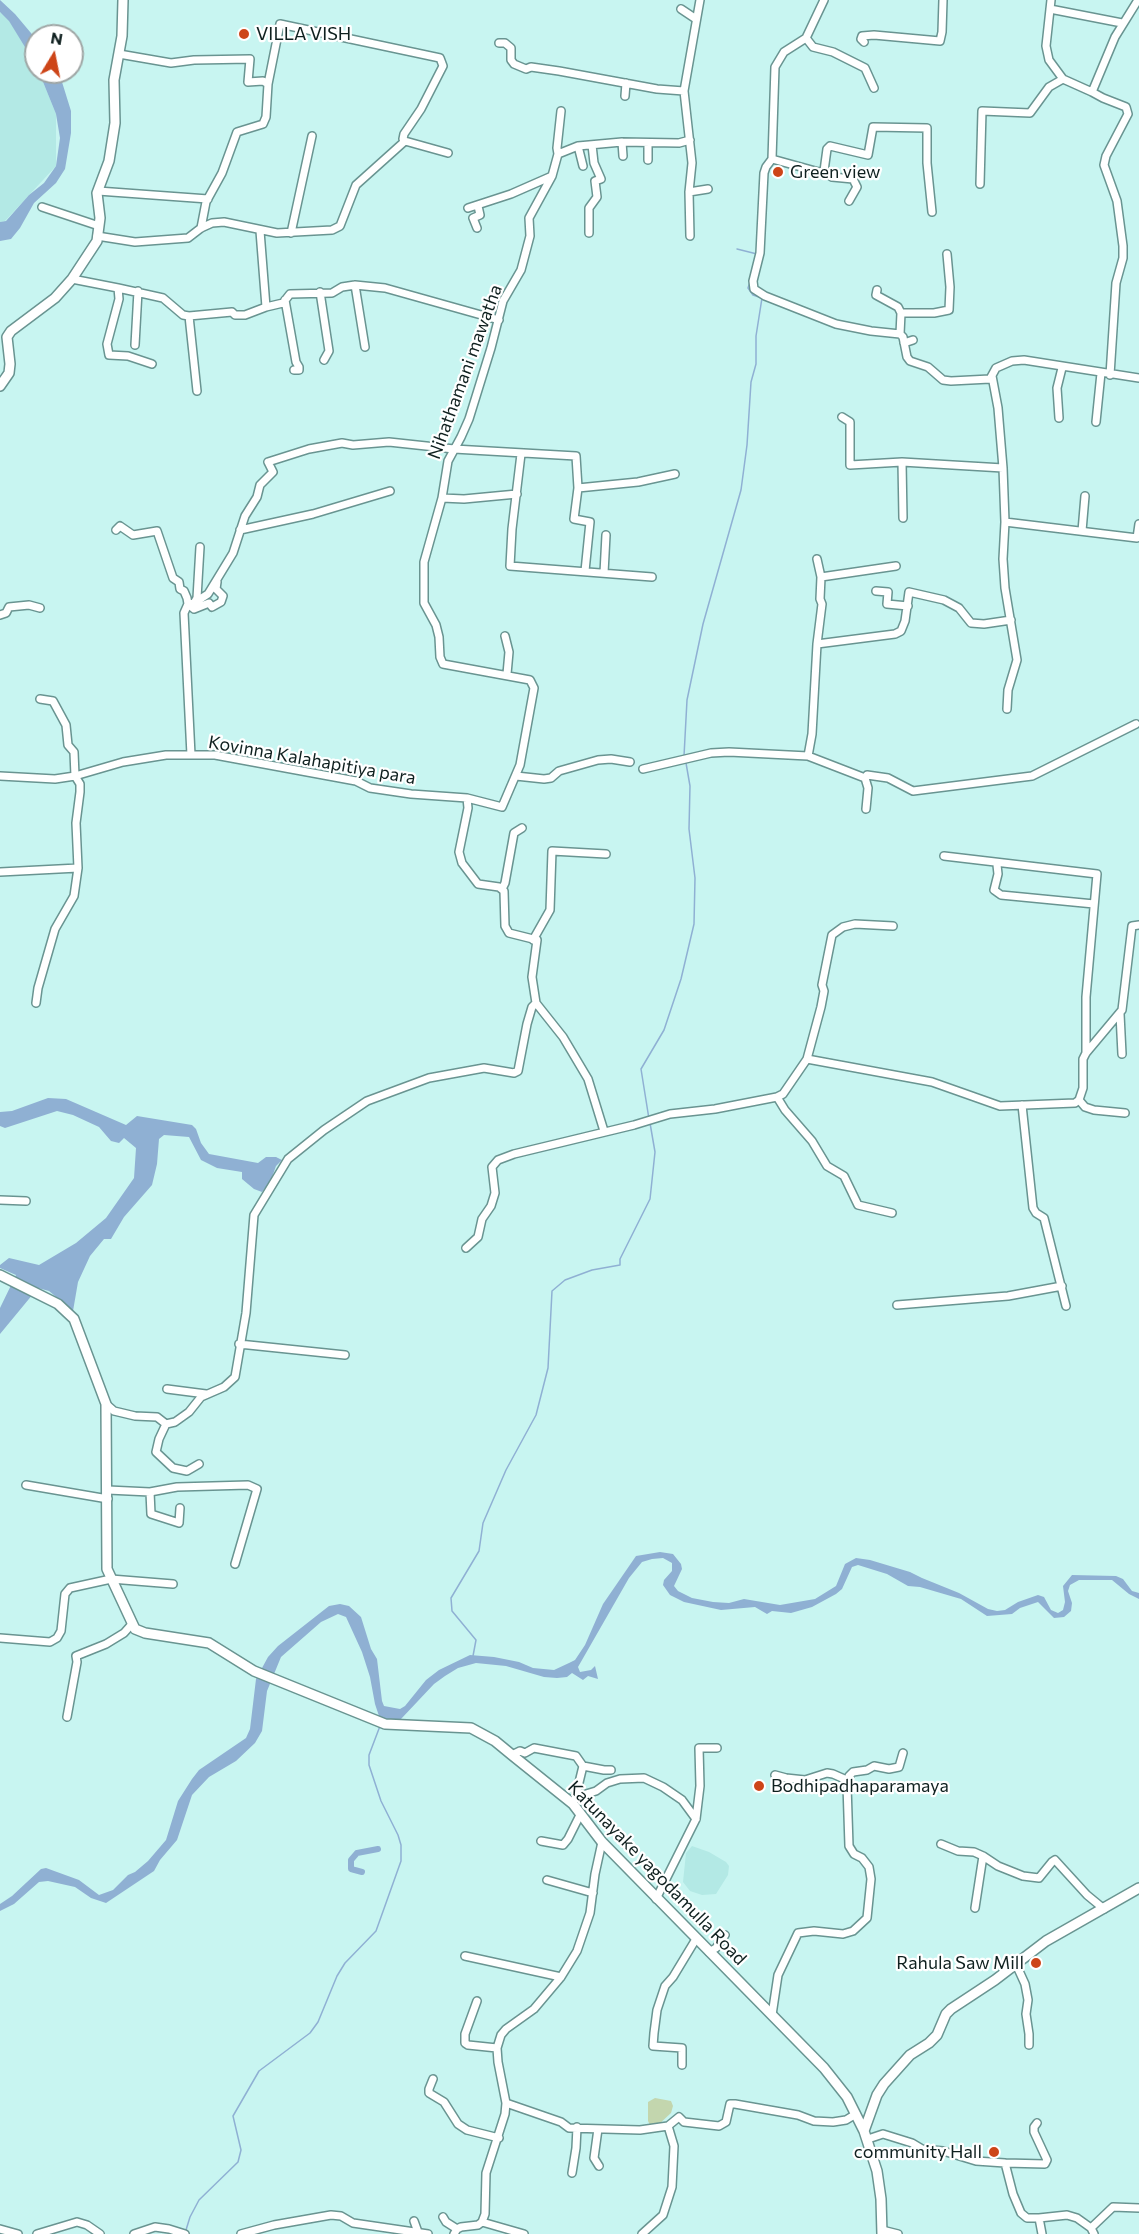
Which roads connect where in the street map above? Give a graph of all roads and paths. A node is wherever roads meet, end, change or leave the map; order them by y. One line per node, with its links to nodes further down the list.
1 (123, 0): 14 (main road)
2 (700, 0): 9 (street)
3 (824, 0): 11 (street)
4 (943, 0): 12 (street)
5 (1051, 0): 8 (street)
6 (1138, 0): 10 (street)
7 (681, 9): 9 (street)
8 (1050, 9): 10 (street); 15 (street)
9 (696, 19): 19 (street)
10 (1122, 23): 20 (street)
11 (806, 38): 18 (street); 33 (street)
12 (864, 42)
13 (499, 43): 16 (street)
14 (119, 54): 17 (street); 40 (main road)
15 (1063, 79): 20 (street); 38 (street)
16 (626, 83): 19 (street); 21 (street)
17 (268, 84): 25 (street); 42 (street)
18 (874, 87)
19 (684, 91): 24 (street)
20 (1092, 92): 78 (street)
21 (625, 96)
22 (561, 111): 31 (street, Nihathamani mawatha)
23 (312, 136): 52 (street)
24 (690, 140): 27 (street); 41 (street)
25 (405, 141): 30 (street); 52 (street)
26 (622, 142): 27 (street); 28 (street); 32 (street)
27 (648, 142): 34 (street)
28 (592, 145): 29 (street); 53 (street)
29 (578, 146): 31 (street); 35 (street)
30 (448, 153)
31 (558, 154): 37 (street, Nihathamani mawatha)
32 (623, 156)
33 (772, 159): 36 (street); 67 (street)
34 (648, 160)
35 (583, 165)
36 (824, 171): 43 (street); 47 (street)
37 (552, 176): 44 (street); 66 (street, Nihathamani mawatha)
38 (980, 184)
39 (708, 189): 41 (street)
40 (98, 191): 42 (street); 50 (main road)
41 (689, 192): 54 (street)
42 (208, 199): 48 (street)
43 (849, 201)
44 (478, 206): 46 (street); 49 (street)
45 (42, 207): 50 (street)
46 (468, 208)
47 (933, 212)
48 (201, 228): 50 (street); 51 (street)
49 (477, 228)
50 (98, 231): 56 (main road)
51 (260, 231): 52 (street); 63 (street)
52 (291, 233)
53 (589, 233)
54 (690, 236)
55 (946, 254): 64 (street)
56 (72, 279): 58 (street); 72 (main road)
57 (355, 285): 61 (street); 66 (street); 71 (street)
58 (118, 288): 60 (street); 74 (street)
59 (878, 290): 64 (street)
60 (138, 291): 65 (street); 70 (street)
61 (320, 292): 62 (street); 73 (street)
62 (285, 300): 63 (street); 76 (street)
63 (266, 307): 65 (street)
64 (901, 313): 67 (street)
65 (189, 316): 82 (street)
66 (499, 320): 86 (street, Nihathamani mawatha)
67 (900, 334): 69 (street)
68 (913, 340): 69 (street)
69 (904, 343): 79 (street)
70 (135, 345)
71 (365, 347)
72 (5, 359): 81 (main road)
73 (324, 360)
74 (152, 364)
75 (1062, 368): 77 (street); 79 (street); 84 (street)
76 (294, 370)
77 (1101, 373): 78 (street); 85 (street)
78 (1110, 375): 80 (street)
79 (992, 376): 89 (street)
80 (1139, 378)
81 (0, 386)
82 (197, 391)
83 (842, 417): 88 (street)
84 (1059, 418)
85 (1096, 422)
86 (454, 449): 87 (street); 95 (street, Nihathamani mawatha); 99 (street)
87 (521, 454): 91 (street); 93 (street)
88 (902, 462): 89 (street); 96 (street)
89 (1003, 468): 97 (street)
90 (675, 474): 91 (street)
91 (578, 488): 106 (street)
92 (390, 491): 99 (street)
93 (517, 494): 95 (street); 106 (street)
94 (1084, 496): 101 (street)
95 (442, 498): 119 (street, Nihathamani mawatha)
96 (903, 518)
97 (1005, 522): 101 (street); 116 (street)
98 (1139, 524): 101 (street)
99 (240, 530): 108 (street)
100 (116, 531): 112 (street)
101 (1082, 531)
102 (606, 536): 107 (street)
103 (200, 547): 112 (street)
104 (817, 559): 110 (street)
105 (896, 566): 110 (street)
106 (585, 571): 107 (street)
107 (604, 573): 109 (street)
108 (219, 574): 112 (street); 112 (street)
109 (652, 577)
110 (821, 577): 118 (street)
111 (876, 591): 113 (street)
112 (191, 603): 123 (street)
113 (908, 606): 116 (street); 118 (street)
114 (40, 608): 115 (street)
115 (0, 615)
116 (1011, 620): 121 (street)
117 (505, 636): 119 (street)
118 (817, 644): 124 (street)
119 (507, 674): 129 (street, Nihathamani mawatha)
120 (40, 699): 128 (street)
121 (1007, 709)
122 (1136, 724): 130 (street)
123 (191, 755): 128 (street, Kovinna Kalahapitiya para); 132 (street, Kovinna Kalahapitiya para)
124 (808, 756): 126 (street); 130 (street)
125 (630, 762): 129 (street)
126 (643, 769)
127 (0, 776): 128 (street, Kovinna Kalahapitiya para)
128 (75, 776): 138 (street)
129 (516, 776): 131 (street, Nihathamani mawatha)
130 (865, 778): 133 (street)
131 (508, 797): 132 (street, Kovinna Kalahapitiya para)
132 (467, 798): 140 (street)
133 (866, 809)
134 (522, 828): 140 (street)
135 (606, 854): 144 (street)
136 (944, 856): 141 (street)
137 (997, 865): 141 (street)
138 (78, 868): 139 (street); 145 (street)
139 (0, 872)
140 (502, 889): 144 (street)
141 (1094, 904): 148 (street)
142 (1139, 925): 147 (street)
143 (894, 926): 150 (street)
144 (533, 940): 146 (street)
145 (36, 1003)
146 (536, 1003): 155 (street); 164 (street)
147 (1120, 1014): 148 (street); 149 (street)
148 (1086, 1053): 152 (street)
149 (1122, 1054)
150 (807, 1059): 151 (street); 153 (street)
151 (777, 1097): 155 (street); 158 (street)
152 (1079, 1100): 153 (street); 154 (street)
153 (1022, 1105): 161 (street)
154 (1125, 1113)
155 (604, 1131): 159 (street)
156 (0, 1200): 157 (street)
157 (26, 1201)
158 (892, 1213)
159 (466, 1248)
160 (3, 1277): 168 (main road)
161 (1062, 1286): 162 (street); 163 (street)
162 (897, 1305)
163 (1066, 1306)
164 (239, 1344): 165 (street); 167 (street)
165 (345, 1354)
166 (167, 1389): 167 (street)
167 (208, 1394): 169 (street)
168 (106, 1404): 169 (street); 173 (main road)
169 (166, 1424): 170 (street)
170 (199, 1464)
171 (26, 1485): 173 (street)
172 (150, 1492): 173 (street); 174 (street); 175 (street)
173 (108, 1495): 176 (main road)
174 (180, 1508)
175 (235, 1564)
176 (111, 1579): 177 (street); 178 (main road); 179 (street)
177 (172, 1584)
178 (132, 1624): 180 (street); 183 (main road, Katunayake yagodamulla Road)
179 (0, 1638)
180 (67, 1717)
181 (717, 1748): 190 (street)
182 (903, 1753): 187 (street)
183 (512, 1755): 184 (street); 188 (main road, Katunayake yagodamulla Road)
184 (584, 1766): 185 (street); 188 (street)
185 (611, 1770)
186 (775, 1775): 187 (street)
187 (849, 1781): 208 (street)
188 (574, 1800): 189 (main road, Katunayake yagodamulla Road); 190 (street)
189 (580, 1815): 191 (street); 192 (main road, Katunayake yagodamulla Road)
190 (696, 1819): 198 (street)
191 (541, 1841)
192 (602, 1842): 197 (street); 198 (main road, Katunayake yagodamulla Road)
193 (941, 1844): 194 (street)
194 (983, 1856): 199 (street); 200 (street)
195 (546, 1880): 197 (street)
196 (1139, 1888): 200 (main road)
197 (593, 1893): 206 (street)
198 (656, 1899): 202 (main road, Katunayake yagodamulla Road)
199 (975, 1908)
200 (1104, 1909): 205 (main road)
201 (725, 1935): 203 (street)
202 (696, 1939): 203 (main road, Katunayake yagodamulla Road); 211 (street)
203 (709, 1952): 208 (main road, Katunayake yagodamulla Road)
204 (465, 1956): 206 (street)
205 (1016, 1962): 209 (street); 219 (main road)
206 (561, 1977): 210 (street)
207 (477, 2001): 210 (street)
208 (771, 2015): 214 (main road, Katunayake yagodamulla Road)
209 (1029, 2044)
210 (497, 2048): 213 (street)
211 (682, 2065)
212 (433, 2079): 220 (street)
213 (506, 2103): 217 (street); 220 (street)
214 (856, 2114): 216 (street); 219 (main road, Katunayake yagodamulla Road)
215 (1037, 2123): 221 (street)
216 (668, 2126): 218 (street); 242 (street)
217 (576, 2127): 218 (street); 223 (street)
218 (598, 2129): 222 (street)
219 (866, 2135): 221 (street); 233 (main road, Katunayake yagodamulla Road)
220 (499, 2138): 228 (street)
221 (1005, 2163): 226 (street)
222 (599, 2166)
223 (572, 2173)
224 (1139, 2208): 231 (street)
225 (443, 2217): 230 (street)
226 (1039, 2218): 231 (street); 244 (street)
227 (414, 2221): 232 (street)
228 (482, 2222): 230 (street); 241 (street)
229 (0, 2229): 235 (street)
230 (455, 2231)
231 (1093, 2231)
232 (418, 2232): 239 (street); 240 (street)
233 (882, 2232): 243 (street)
234 (182, 2233): 238 (street)
235 (18, 2234)
236 (37, 2234): 237 (street)
237 (100, 2234)
238 (134, 2234)
239 (241, 2234)
240 (428, 2234)
241 (524, 2234)
242 (642, 2234)
243 (898, 2234)
244 (1042, 2234)

